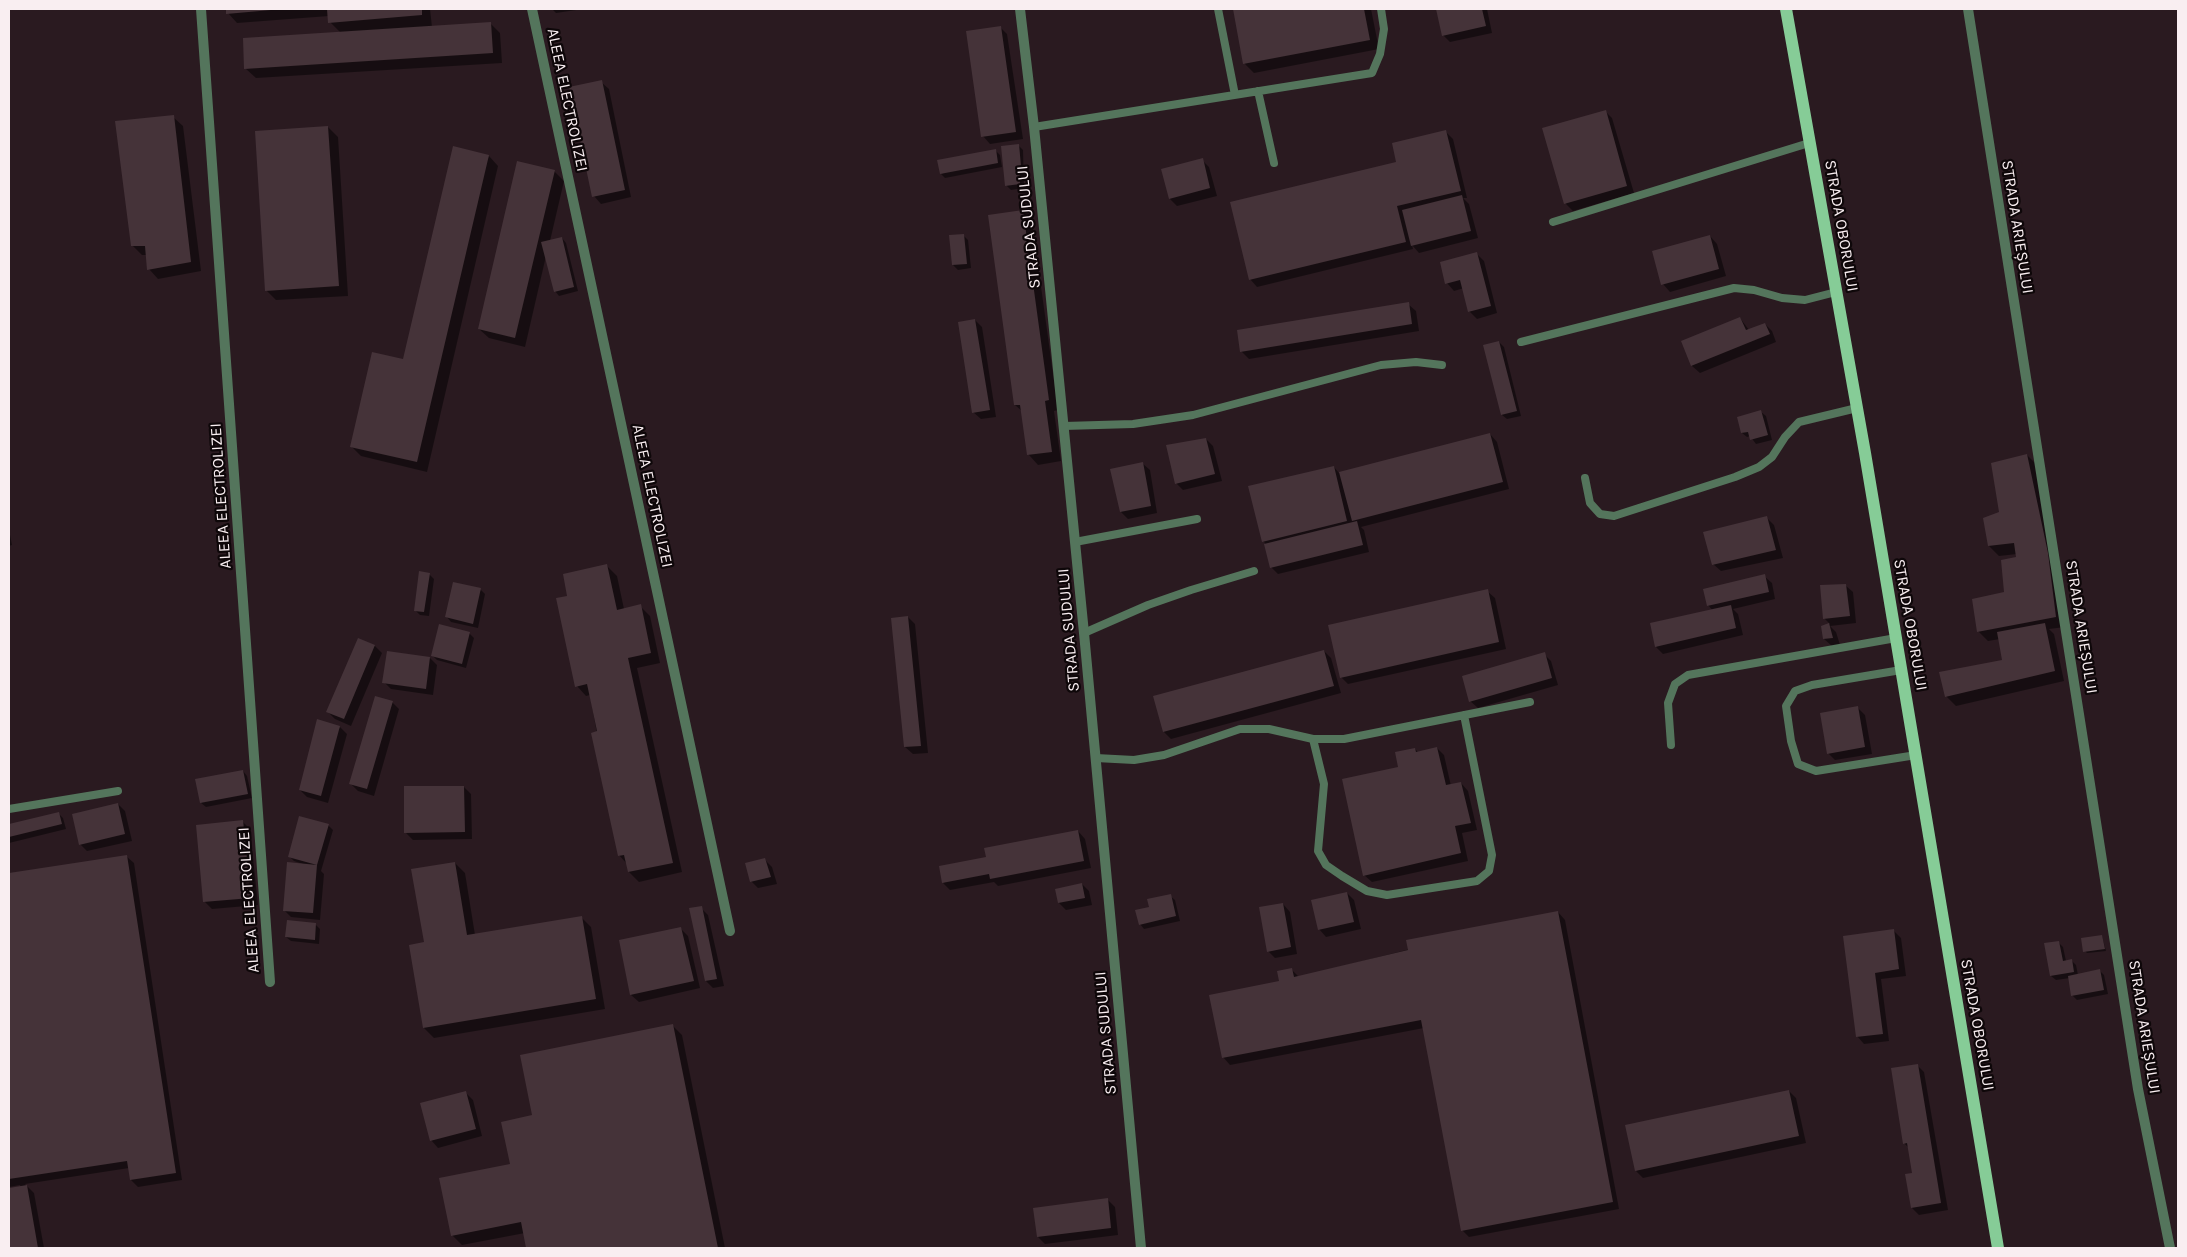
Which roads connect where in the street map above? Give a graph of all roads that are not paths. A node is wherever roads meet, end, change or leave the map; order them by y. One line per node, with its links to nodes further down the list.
1 (201, 9): 35 (street, ALEEA ELECTROLIZEI)
2 (532, 9): 34 (street, ALEEA ELECTROLIZEI)
3 (1020, 9): 10 (street, STRADA SUDULUI)
4 (1218, 9): 9 (lane)
5 (1382, 9): 8 (lane)
6 (1786, 9): 11 (main road, STRADA OBORULUI)
7 (1968, 9): 38 (street, STRADA ARIEȘULUI)
8 (1258, 91): 9 (lane); 12 (lane)
9 (1235, 95): 10 (lane)
10 (1034, 127): 18 (street, STRADA SUDULUI)
11 (1809, 143): 13 (lane); 14 (main road, STRADA OBORULUI)
12 (1274, 163)
13 (1553, 222)
14 (1836, 292): 15 (lane); 17 (main road, STRADA OBORULUI)
15 (1521, 342)
16 (1442, 365): 18 (lane)
17 (1857, 408): 19 (lane); 24 (main road, STRADA OBORULUI)
18 (1064, 426): 21 (street, STRADA SUDULUI)
19 (1584, 478)
20 (1197, 519): 21 (lane)
21 (1075, 542): 23 (street, STRADA SUDULUI)
22 (1254, 571): 23 (lane)
23 (1084, 633): 31 (street, STRADA SUDULUI)
24 (1896, 638): 25 (main road, STRADA OBORULUI); 29 (lane)
25 (1902, 670): 30 (main road, STRADA OBORULUI); 30 (lane)
26 (1530, 702): 27 (lane)
27 (1464, 715): 28 (lane); 28 (lane)
28 (1314, 739): 31 (lane)
29 (1671, 744)
30 (1916, 755): 37 (main road, STRADA OBORULUI)
31 (1096, 758): 36 (street, STRADA SUDULUI)
32 (118, 791): 33 (lane)
33 (9, 809)
34 (730, 931)
35 (270, 982)
36 (1141, 1248)
37 (1998, 1248)
38 (2170, 1248)

